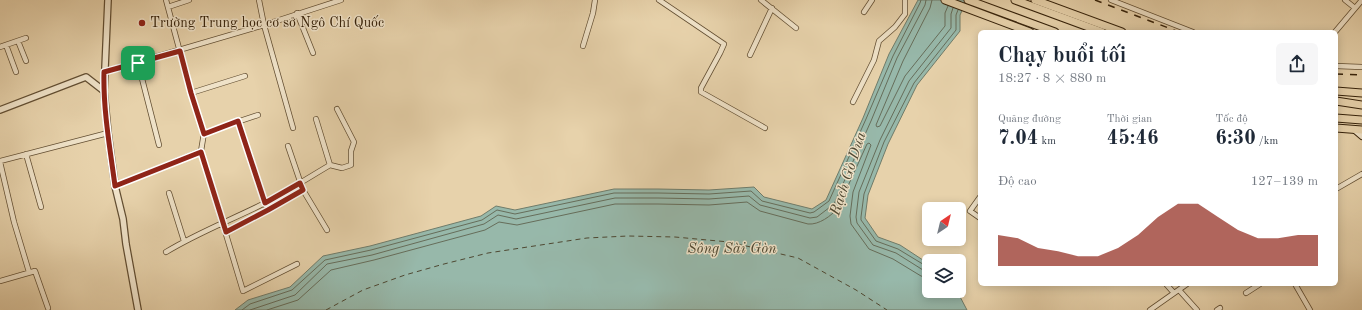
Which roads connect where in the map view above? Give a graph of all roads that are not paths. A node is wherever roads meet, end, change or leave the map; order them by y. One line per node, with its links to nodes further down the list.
1 (108, 0): 45 (street)
2 (166, 0): 18 (street)
3 (189, 0): 18 (street)
4 (258, 0): 24 (street)
5 (341, 0): 23 (street)
6 (595, 0): 35 (street)
7 (659, 0): 62 (street)
8 (761, 0): 19 (street)
9 (872, 0): 22 (street)
10 (905, 0): 52 (street)
11 (945, 0): 21 (main road)
12 (968, 0): 21 (main road)
13 (1015, 0): 28 (main road)
14 (1035, 0): 29 (main road)
15 (1111, 0): 30 (street)
16 (1345, 0): 20 (street)
17 (1362, 0): 20 (street)
18 (168, 7): 37 (street)
19 (772, 8): 25 (street); 39 (street)
20 (1355, 8): 31 (street)
21 (984, 10): 26 (main road); 27 (main road)
22 (864, 12)
23 (298, 14): 24 (street); 38 (street)
24 (264, 25): 37 (street); 61 (street)
25 (796, 28)
26 (1026, 30)
27 (1049, 30)
28 (1097, 30)
29 (1117, 30)
30 (1188, 30)
31 (1338, 30)
32 (26, 38): 33 (street)
33 (18, 41): 34 (street); 40 (street)
34 (6, 45): 36 (street); 44 (street)
35 (583, 46)
36 (0, 47)
37 (180, 51): 41 (street); 50 (street)
38 (313, 53)
39 (750, 55)
40 (26, 61)
41 (138, 63): 45 (street); 68 (street)
42 (1338, 66): 43 (street)
43 (1362, 67)
44 (16, 72)
45 (104, 72): 47 (street)
46 (245, 76): 50 (street)
47 (104, 91): 55 (street); 65 (street)
48 (1338, 91): 49 (main road)
49 (1360, 92)
50 (191, 93): 66 (street)
51 (1338, 101): 53 (main road)
52 (853, 102)
53 (1362, 105)
54 (337, 109): 73 (street)
55 (0, 110)
56 (258, 115): 60 (street)
57 (1339, 118): 59 (main road); 64 (main road)
58 (316, 119): 73 (street)
59 (1362, 120)
60 (238, 121): 66 (street); 82 (street)
61 (293, 128)
62 (764, 128)
63 (1338, 128): 64 (main road)
64 (1358, 130): 67 (main road)
65 (108, 133): 71 (street); 77 (street)
66 (204, 134): 70 (street)
67 (1362, 136)
68 (159, 145)
69 (288, 146): 76 (street)
70 (201, 152): 77 (street); 86 (street)
71 (26, 154): 72 (street); 83 (street)
72 (0, 161): 75 (street)
73 (330, 165): 76 (street)
74 (1362, 174): 78 (street)
75 (2, 179): 92 (street)
76 (300, 183): 79 (street); 82 (street)
77 (115, 186): 102 (street)
78 (1338, 188)
79 (303, 190): 84 (street); 87 (street)
80 (169, 194): 89 (street)
81 (978, 201): 85 (street)
82 (265, 203): 84 (street); 86 (street)
83 (41, 207)
84 (268, 210): 88 (street)
85 (978, 217)
86 (223, 224): 88 (street); 89 (street)
87 (327, 230)
88 (226, 232): 91 (street)
89 (184, 241): 90 (street)
90 (166, 252)
91 (297, 264)
92 (29, 272): 93 (street); 101 (street)
93 (0, 281)
94 (1168, 286): 99 (street)
95 (1184, 286): 98 (street)
96 (1257, 286): 100 (street)
97 (1296, 286): 105 (street)
98 (1179, 290): 99 (street); 104 (street)
99 (1174, 293): 103 (street)
100 (1246, 293)
101 (48, 308)
102 (138, 310)
103 (1150, 310)
104 (1197, 310)
105 (1310, 310)

